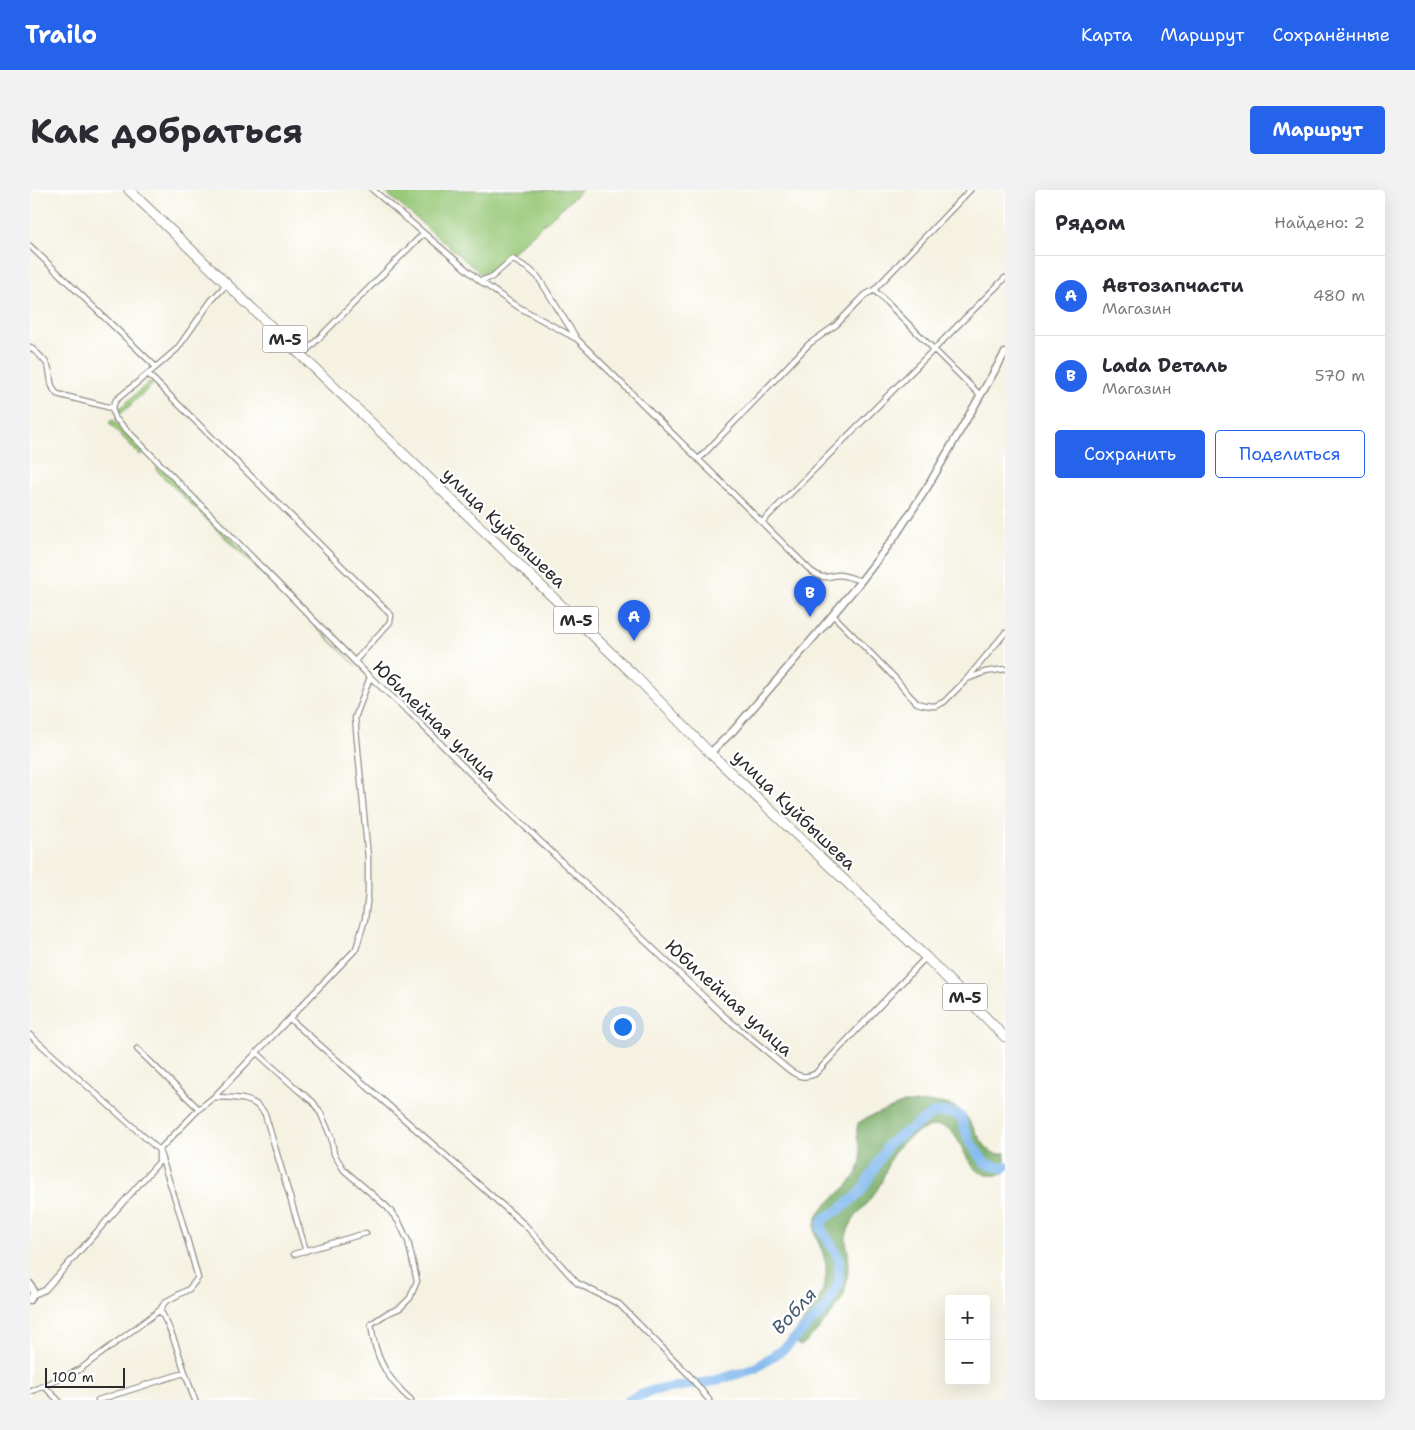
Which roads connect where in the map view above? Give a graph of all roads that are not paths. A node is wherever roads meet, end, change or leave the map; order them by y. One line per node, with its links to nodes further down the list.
1 (129, 190): 8 (highway, улица Куйбышева / М-5)
2 (373, 190): 4 (street)
3 (970, 190): 9 (street)
4 (423, 234): 7 (street); 14 (street)
5 (30, 246): 15 (street)
6 (1005, 278): 12 (street)
7 (480, 281): 10 (street); 10 (street)
8 (226, 285): 14 (highway, улица Куйбышева / М-5); 15 (street)
9 (874, 290): 12 (street); 19 (street)
10 (576, 339): 19 (street)
11 (30, 347): 18 (street)
12 (934, 349): 17 (street); 20 (street)
13 (1005, 353): 17 (street)
14 (302, 355): 28 (highway, улица Куйбышева / М-5)
15 (156, 367): 16 (street)
16 (148, 374): 18 (street); 24 (street)
17 (980, 395): 21 (street)
18 (112, 408): 24 (street, Юбилейная улица)
19 (699, 459): 20 (street)
20 (762, 522): 21 (street)
21 (861, 581): 22 (street)
22 (833, 615): 27 (street); 28 (street)
23 (1005, 633): 27 (street)
24 (355, 661): 26 (street, Юбилейная улица)
25 (1005, 669): 27 (street)
26 (370, 678): 29 (street, Юбилейная улица); 30 (street)
27 (966, 680)
28 (710, 753): 29 (highway, улица Куйбышева / М-5)
29 (926, 957): 32 (highway, улица Куйбышева / М-5)
30 (290, 1019): 34 (street); 51 (street)
31 (30, 1036): 37 (street)
32 (1005, 1037)
33 (137, 1049): 36 (street)
34 (256, 1052): 35 (street); 50 (street)
35 (214, 1097): 36 (street); 39 (street)
36 (199, 1109): 37 (street)
37 (159, 1150): 42 (street); 43 (street)
38 (366, 1233): 39 (street)
39 (306, 1251): 40 (street)
40 (294, 1254)
41 (30, 1284): 42 (street)
42 (32, 1298)
43 (160, 1310): 44 (street); 45 (street)
44 (184, 1373): 48 (street); 49 (street)
45 (45, 1387): 46 (street); 47 (street)
46 (30, 1392)
47 (58, 1400)
48 (98, 1400)
49 (195, 1400)
50 (411, 1400)
51 (709, 1400)

